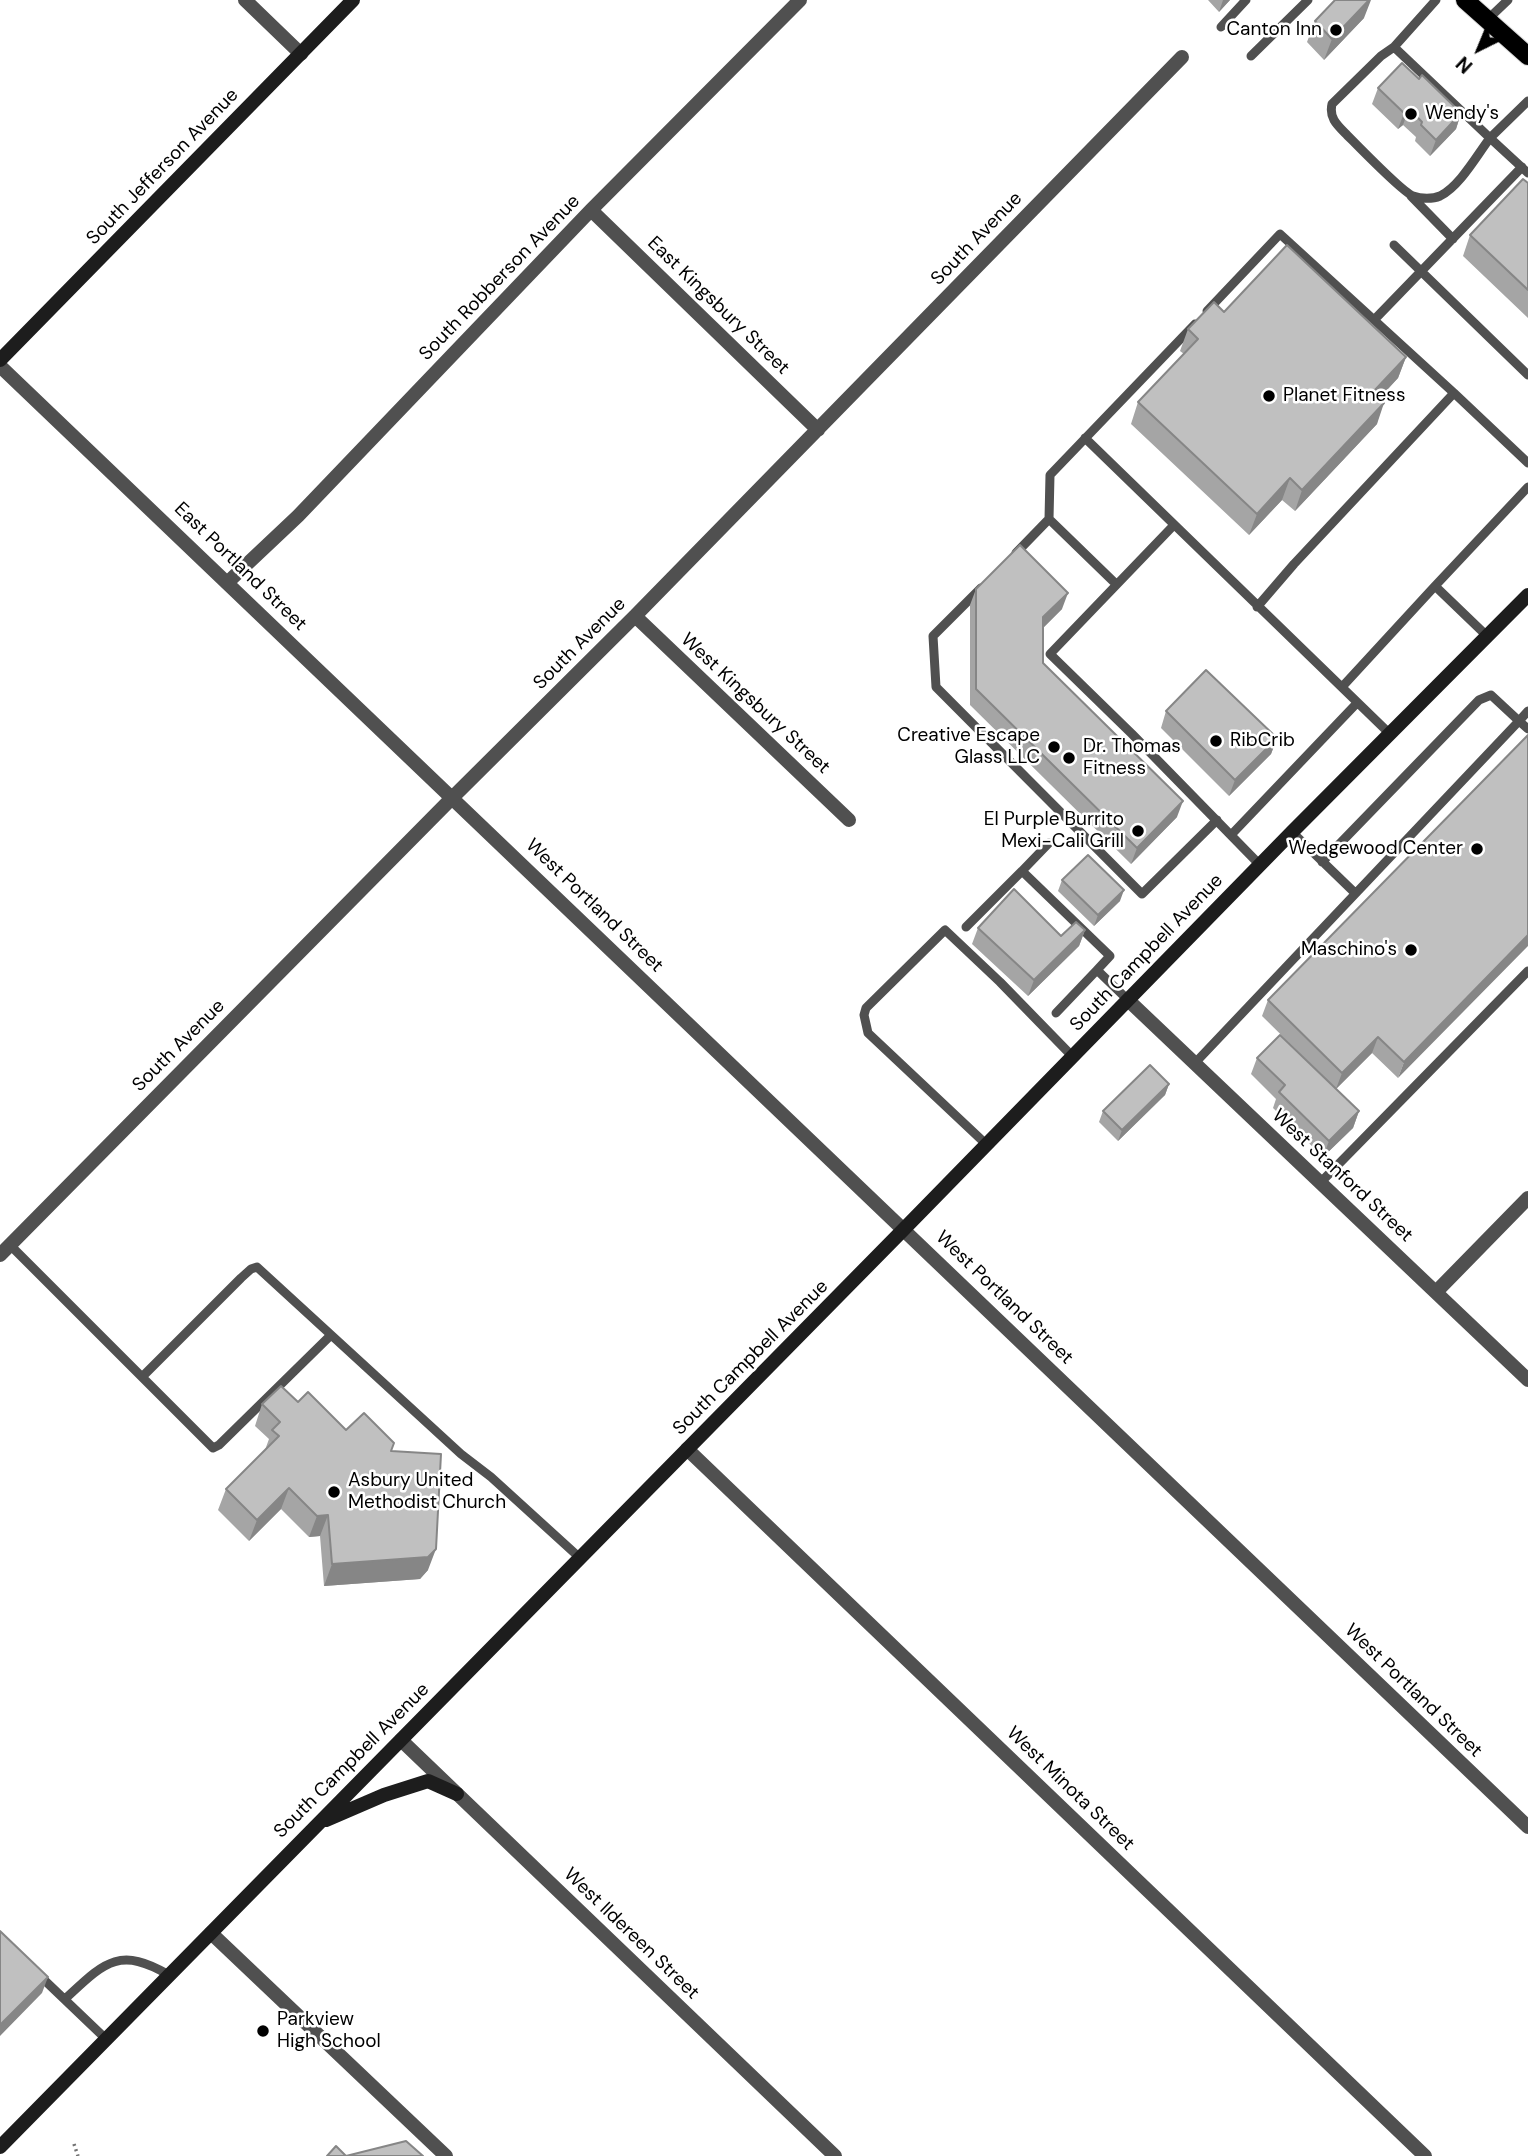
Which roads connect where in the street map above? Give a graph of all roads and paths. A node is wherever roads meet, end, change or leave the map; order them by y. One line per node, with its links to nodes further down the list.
1 (245, 0): 12 (street)
2 (353, 0): 12 (main road, South Jefferson Avenue)
3 (800, 0): 20 (street, South Robberson Avenue)
4 (1246, 0): 10 (lane)
5 (1308, 0): 13 (lane)
6 (1436, 0): 11 (lane)
7 (1465, 0): 9 (main road)
8 (1508, 0): 9 (lane)
9 (1487, 20): 14 (main road)
10 (1220, 27)
11 (1394, 47): 17 (lane); 19 (lane)
12 (301, 54): 25 (main road, South Jefferson Avenue)
13 (1251, 56)
14 (1528, 56)
15 (1182, 57): 29 (street, South Avenue)
16 (1528, 101): 17 (lane)
17 (1490, 138): 18 (lane); 19 (lane)
18 (1525, 170): 21 (lane)
19 (1411, 195): 21 (lane)
20 (591, 210): 29 (street, East Kingsbury Street); 37 (street, South Robberson Avenue)
21 (1453, 239): 23 (lane)
22 (1394, 244): 23 (lane)
23 (1422, 272): 24 (lane); 27 (lane)
24 (1374, 320): 28 (lane); 30 (lane)
25 (0, 360)
26 (0, 366): 37 (street, East Portland Street)
27 (1528, 375)
28 (1454, 393): 31 (lane); 41 (lane)
29 (818, 430): 42 (street, South Avenue)
30 (1085, 438): 33 (lane); 34 (lane)
31 (1528, 463)
32 (1528, 486): 39 (lane)
33 (1049, 519): 35 (lane); 38 (lane)
34 (1173, 526): 38 (lane); 41 (lane)
35 (1011, 558)
36 (991, 577): 52 (lane)
37 (228, 582): 50 (street, East Portland Street)
38 (1116, 584): 52 (lane)
39 (1435, 586): 43 (lane); 44 (lane)
40 (1528, 595): 43 (main road, South Campbell Avenue)
41 (1257, 607): 44 (lane)
42 (635, 617): 50 (street, South Avenue); 51 (street, West Kingsbury Street)
43 (1487, 636): 49 (main road, South Campbell Avenue)
44 (1342, 687): 45 (lane)
45 (1357, 703): 49 (lane); 54 (lane)
46 (1528, 710): 47 (lane)
47 (1519, 721): 48 (lane); 56 (lane); 59 (lane)
48 (1528, 729)
49 (1390, 734): 53 (main road, South Campbell Avenue)
50 (453, 797): 70 (street, West Portland Street); 71 (street, South Avenue)
51 (849, 820)
52 (1217, 820): 54 (lane)
53 (1292, 832): 56 (lane); 57 (main road, South Campbell Avenue)
54 (1231, 835): 57 (lane)
55 (1049, 843): 58 (lane)
56 (1322, 862): 59 (lane)
57 (1261, 865): 63 (main road, South Campbell Avenue)
58 (1022, 871): 60 (lane); 61 (lane)
59 (1356, 893): 66 (lane)
60 (966, 927)
61 (1097, 970): 63 (lane); 64 (lane)
62 (1528, 971): 68 (lane)
63 (1128, 1000): 65 (main road, South Campbell Avenue); 66 (street, West Stanford Street)
64 (1056, 1013)
65 (1073, 1057): 67 (main road, South Campbell Avenue); 67 (lane)
66 (1195, 1063): 68 (street, West Stanford Street)
67 (987, 1145): 70 (main road, South Campbell Avenue)
68 (1321, 1182): 72 (street, West Stanford Street)
69 (1528, 1198): 72 (street)
70 (904, 1230): 76 (main road, South Campbell Avenue); 81 (street, West Portland Street)
71 (5, 1250): 74 (lane)
72 (1437, 1292): 75 (street, West Stanford Street)
73 (331, 1335): 74 (lane); 74 (lane); 77 (lane)
74 (142, 1376)
75 (1528, 1380)
76 (687, 1449): 77 (main road, South Campbell Avenue); 92 (street, West Minota Street)
77 (580, 1558): 78 (main road, South Campbell Avenue)
78 (401, 1740): 79 (street, West Ildereen Street); 80 (main road, South Campbell Avenue)
79 (457, 1794): 80 (main road); 91 (street, West Ildereen Street)
80 (319, 1823): 82 (main road, South Campbell Avenue)
81 (1528, 1827)
82 (211, 1933): 84 (main road, South Campbell Avenue); 90 (street)
83 (28, 1964): 85 (lane)
84 (169, 1975): 85 (lane); 86 (main road, South Campbell Avenue)
85 (65, 1999): 86 (lane)
86 (106, 2039): 87 (main road, South Campbell Avenue)
87 (2, 2142)
88 (74, 2144): 89 (path)
89 (78, 2156)
90 (446, 2156)
91 (835, 2156)
92 (1425, 2156)

